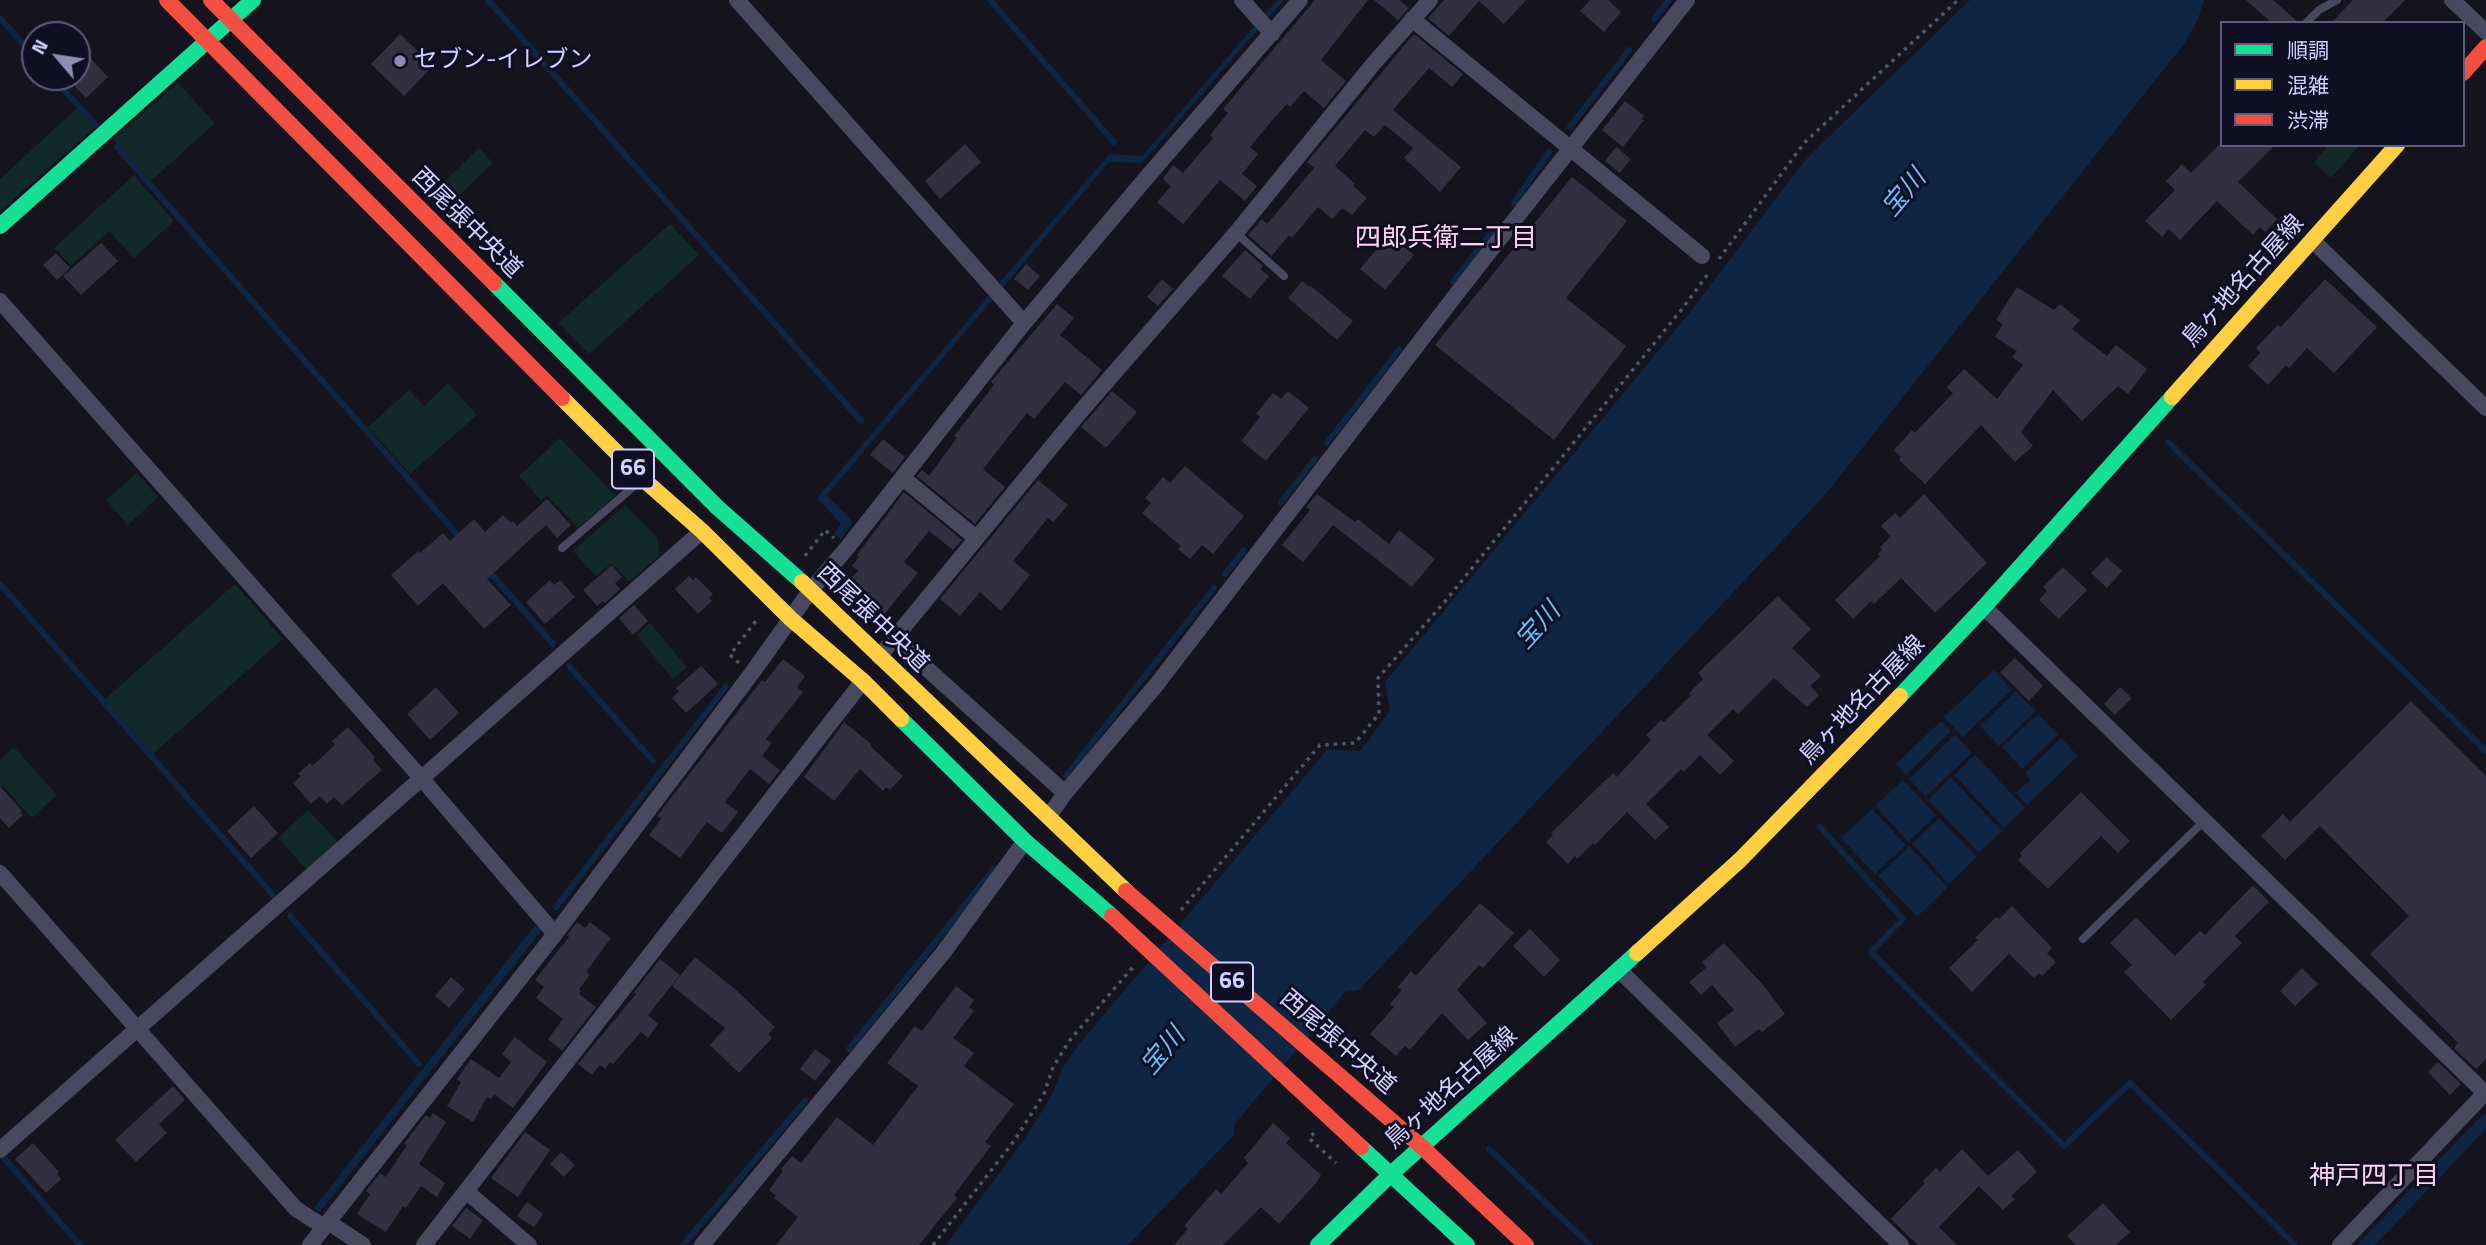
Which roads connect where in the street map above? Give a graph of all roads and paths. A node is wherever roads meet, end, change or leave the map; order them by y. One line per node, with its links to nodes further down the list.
1 (167, 0): 17 (main road, 66)
2 (211, 0): 12 (main road, 西尾張中央道 / 66)
3 (737, 0): 28 (street)
4 (1242, 0): 15 (street)
5 (1300, 0): 15 (street)
6 (1430, 0): 13 (street)
7 (1687, 0): 21 (street)
8 (1958, 0): 51 (path)
9 (2337, 0): 14 (lane)
10 (2452, 0): 16 (street)
11 (247, 2): 12 (main road)
12 (229, 19): 17 (main road); 37 (main road, 西尾張中央道 / 66)
13 (1412, 19): 21 (street); 23 (street)
14 (2308, 21)
15 (1265, 26): 28 (street)
16 (2486, 32)
17 (207, 41): 22 (main road); 31 (main road, 66)
18 (2486, 47): 19 (main road)
19 (2465, 70)
20 (2396, 147): 24 (main road, 鳥ヶ地名古屋線)
21 (1570, 149): 25 (street); 46 (street)
22 (0, 226)
23 (1236, 233): 26 (lane); 34 (street)
24 (2312, 240): 29 (street); 38 (main road, 鳥ヶ地名古屋線)
25 (1702, 256)
26 (1284, 276)
27 (0, 301): 45 (street)
28 (1024, 323): 30 (street)
29 (2486, 408)
30 (903, 478): 34 (street); 37 (street)
31 (643, 479): 33 (main road, 66); 35 (lane)
32 (825, 530): 36 (path)
33 (702, 531): 39 (main road, 66); 45 (street)
34 (976, 538): 41 (street)
35 (562, 548)
36 (802, 561)
37 (811, 590): 39 (street); 43 (main road, 西尾張中央道 / 66)
38 (1984, 607): 48 (street); 55 (main road, 鳥ヶ地名古屋線)
39 (791, 619): 44 (main road, 66); 52 (street)
40 (752, 626): 42 (path)
41 (894, 639): 43 (street); 46 (street)
42 (732, 652)
43 (879, 657): 47 (main road, 西尾張中央道 / 66)
44 (863, 681): 49 (main road, 66); 63 (street)
45 (422, 779): 52 (street); 56 (street)
46 (1065, 793): 47 (street)
47 (1049, 816): 59 (main road, 西尾張中央道 / 66)
48 (2204, 821): 53 (lane); 57 (street)
49 (1025, 841): 62 (main road, 66); 69 (street)
50 (0, 873): 56 (street)
51 (1180, 912)
52 (555, 934): 64 (street)
53 (2083, 939)
54 (1136, 964): 70 (path)
55 (1619, 970): 59 (main road, 鳥ヶ地名古屋線); 74 (street)
56 (138, 1030): 60 (street); 64 (street)
57 (2486, 1093): 75 (street)
58 (1309, 1138): 61 (path)
59 (1422, 1147): 62 (main road, 鳥ヶ地名古屋線); 73 (main road, 西尾張中央道 / 66)
60 (0, 1150)
61 (1336, 1163)
62 (1391, 1174): 71 (main road, 鳥ヶ地名古屋線); 72 (main road, 66)
63 (466, 1191): 67 (street); 68 (street)
64 (326, 1224): 65 (street); 66 (street)
65 (310, 1245)
66 (363, 1245)
67 (424, 1245)
68 (529, 1245)
69 (702, 1245)
70 (933, 1245)
71 (1318, 1245)
72 (1467, 1245)
73 (1526, 1245)
74 (1901, 1245)
75 (2340, 1245)

